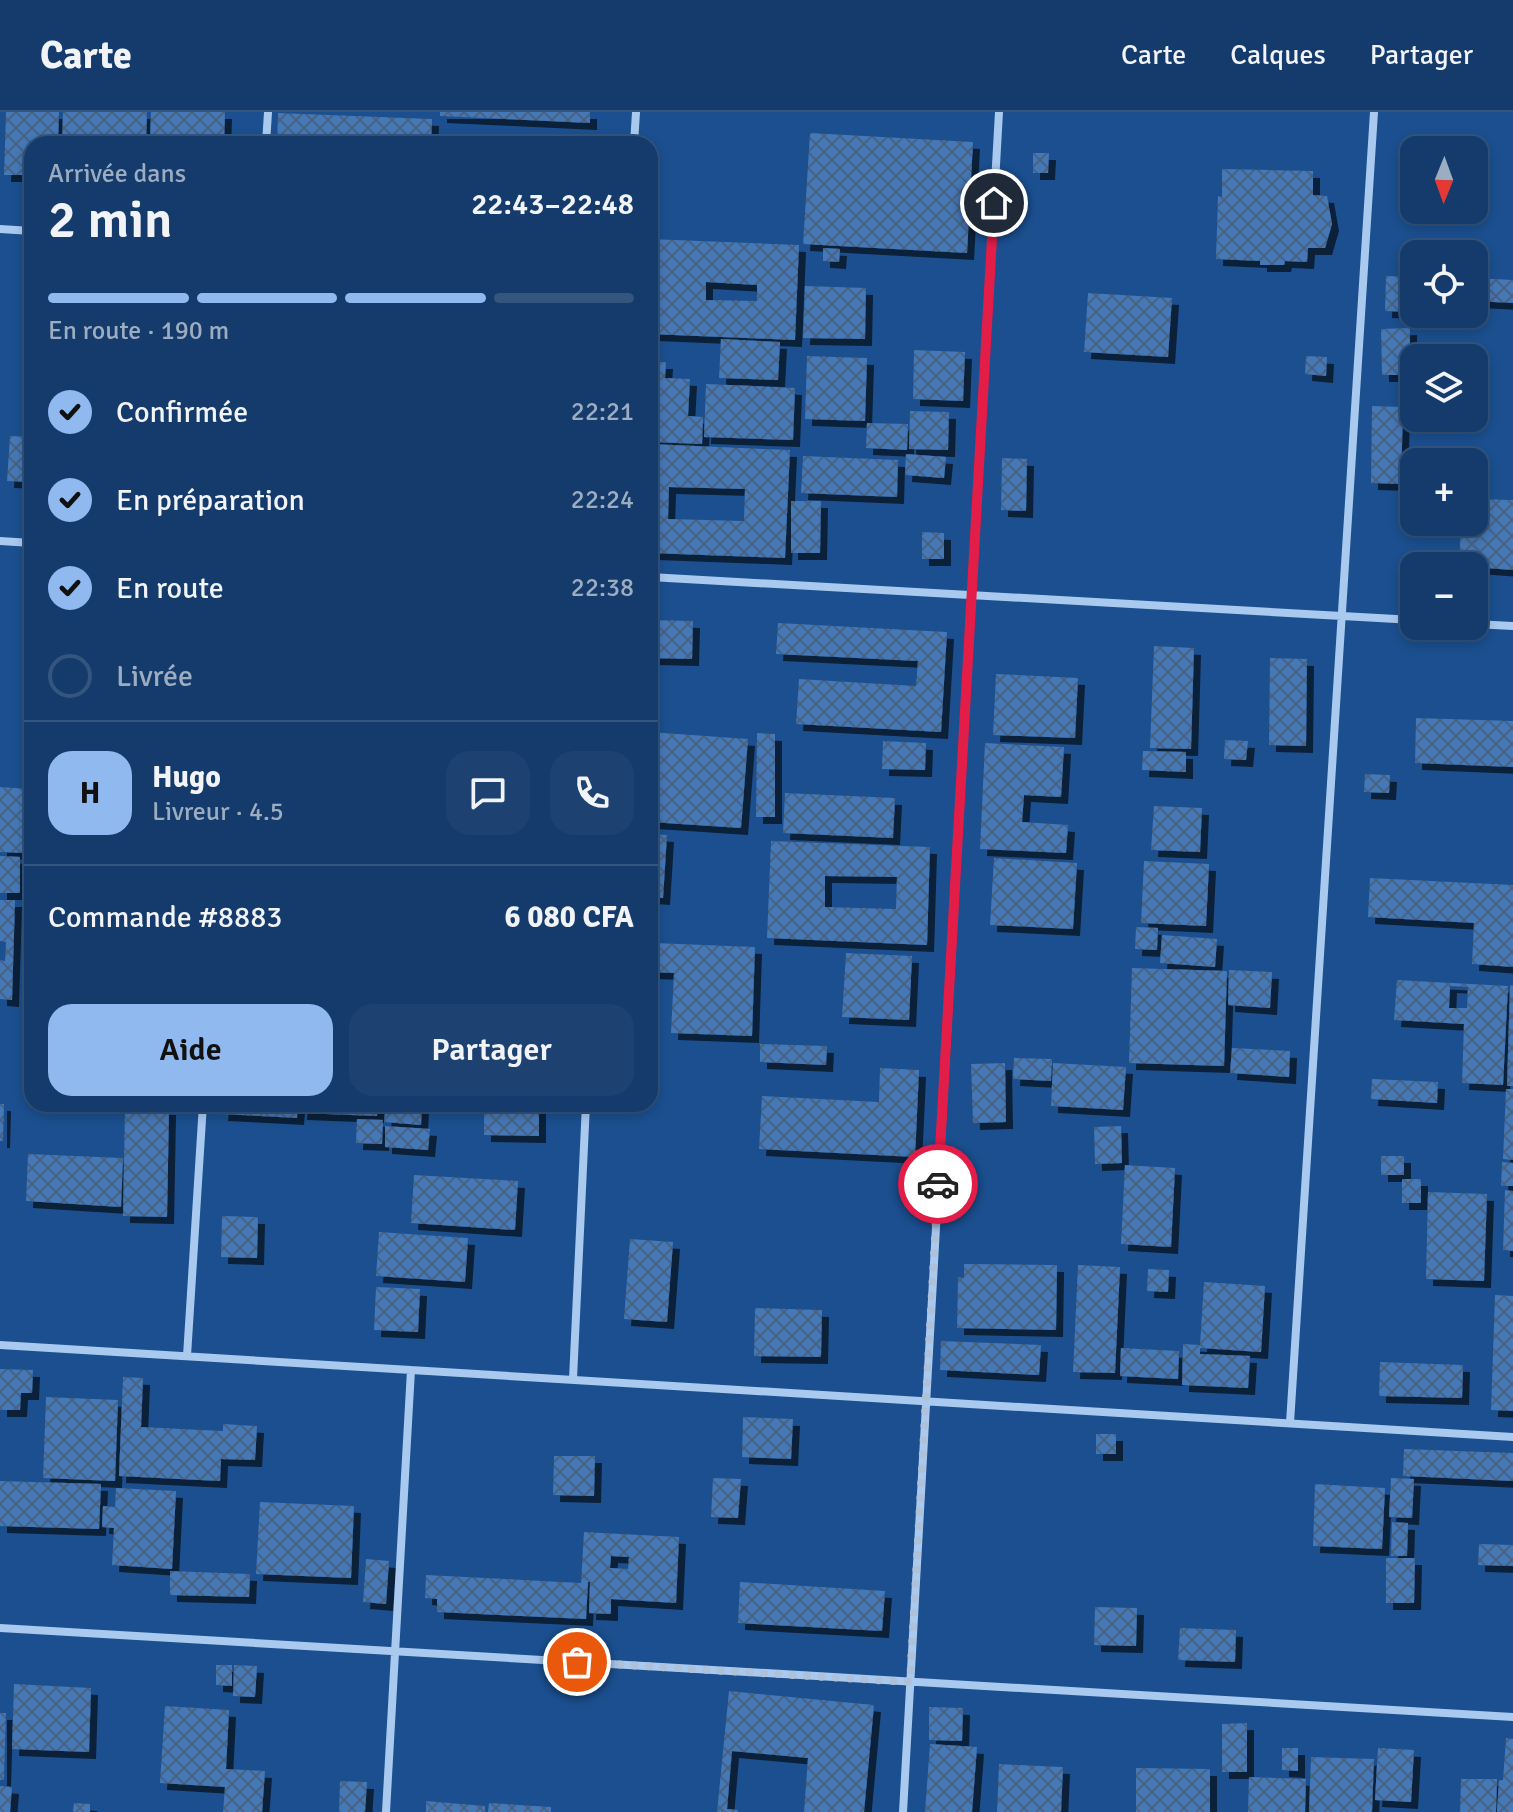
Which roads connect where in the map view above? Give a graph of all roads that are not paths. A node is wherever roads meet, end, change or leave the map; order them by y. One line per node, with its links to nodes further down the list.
1 (268, 112): 5 (street)
2 (636, 112): 6 (street)
3 (999, 112): 12 (street)
4 (1374, 112): 13 (street)
5 (266, 136)
6 (634, 136)
7 (0, 229): 8 (street)
8 (24, 230)
9 (0, 541): 10 (street)
10 (24, 542)
11 (658, 577): 12 (street)
12 (972, 595): 13 (street); 23 (street)
13 (1342, 616): 14 (street); 24 (street)
14 (1400, 619)
15 (1488, 625): 16 (street)
16 (1513, 626)
17 (202, 1112): 20 (street)
18 (586, 1112): 22 (street)
19 (0, 1345): 20 (street)
20 (187, 1356): 21 (street)
21 (411, 1370): 22 (street); 27 (street)
22 (573, 1379): 23 (street)
23 (926, 1401): 24 (street); 28 (street)
24 (1290, 1423): 25 (street)
25 (1513, 1437)
26 (0, 1628): 27 (street)
27 (395, 1651): 28 (street); 30 (street)
28 (910, 1682): 29 (street); 31 (street)
29 (1513, 1717)
30 (386, 1812)
31 (903, 1812)

